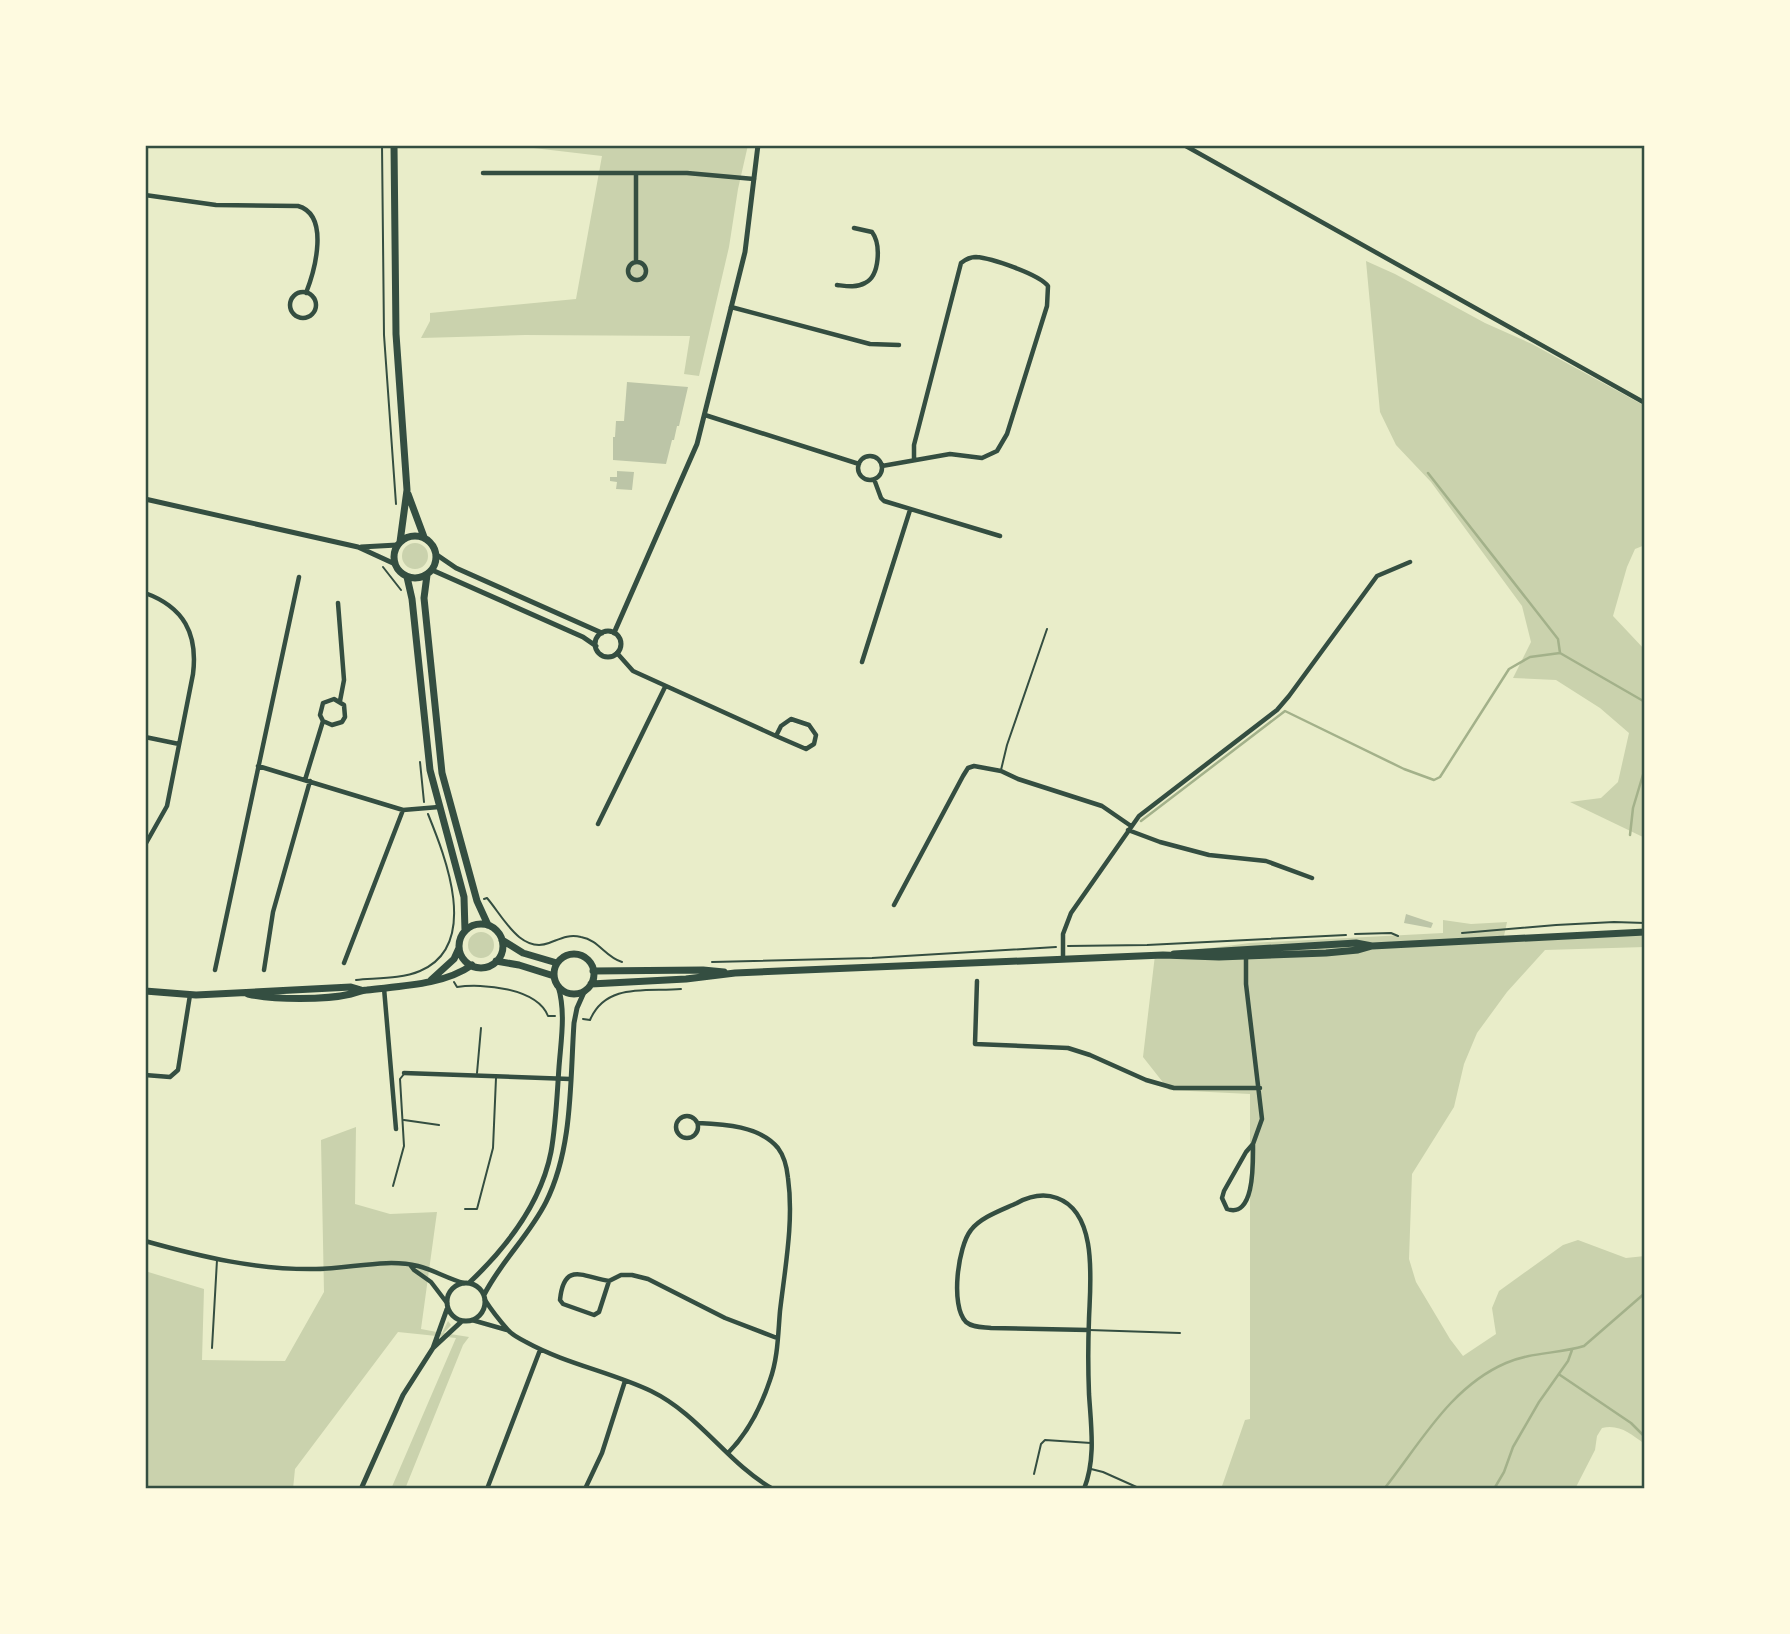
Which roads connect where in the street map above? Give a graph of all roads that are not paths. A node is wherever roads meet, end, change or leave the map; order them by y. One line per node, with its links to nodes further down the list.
1 (394, 145): 20 (main road)
2 (758, 145): 6 (street)
3 (1184, 145): 14 (street)
4 (483, 173): 5 (street)
5 (636, 173): 6 (street); 9 (street)
6 (754, 179): 12 (street)
7 (145, 195): 11 (street)
8 (854, 228): 10 (street)
9 (636, 262): 9 (street)
10 (837, 285)
11 (306, 293): 11 (street)
12 (732, 307): 13 (street); 15 (street)
13 (899, 345)
14 (1645, 403)
15 (705, 415): 17 (street); 37 (street)
16 (914, 460): 16 (street); 18 (street)
17 (859, 464): 18 (street); 19 (street)
18 (882, 466): 19 (street)
19 (874, 479): 22 (street)
20 (407, 490): 24 (main road); 25 (main road)
21 (145, 499): 26 (street)
22 (910, 510): 23 (street); 40 (street)
23 (1000, 536)
24 (424, 537): 25 (main road); 27 (main road)
25 (399, 543): 26 (street); 29 (main road)
26 (358, 547): 29 (street)
27 (437, 555): 30 (main road); 36 (street)
28 (1410, 562): 53 (street)
29 (395, 564): 32 (main road)
30 (429, 572): 32 (main road); 38 (street); 57 (main road)
31 (299, 577): 47 (street)
32 (407, 577): 50 (main road)
33 (145, 593): 46 (street)
34 (338, 603): 42 (street)
35 (1047, 629): 48 (lane)
36 (602, 633): 37 (street); 38 (street)
37 (614, 633): 39 (street)
38 (596, 646): 39 (street)
39 (617, 653): 41 (street)
40 (862, 662)
41 (665, 687): 44 (street); 52 (street)
42 (340, 701): 43 (street); 43 (street)
43 (323, 721): 49 (street)
44 (776, 736): 44 (street)
45 (145, 737): 46 (street)
46 (179, 744): 54 (street)
47 (258, 766): 49 (street); 68 (street)
48 (1001, 771): 53 (street); 56 (street)
49 (308, 781): 51 (street); 69 (street)
50 (439, 807): 51 (street); 58 (main road)
51 (402, 810): 65 (street)
52 (598, 824)
53 (1130, 828): 55 (street); 63 (street)
54 (145, 845)
55 (1312, 878)
56 (894, 905)
57 (488, 925): 58 (main road); 60 (main road)
58 (465, 930): 61 (main road)
59 (1645, 932): 62 (main road)
60 (502, 940): 64 (main road); 66 (main road)
61 (459, 948): 67 (main road); 73 (main road)
62 (1245, 953): 63 (main road); 87 (street)
63 (1063, 959): 71 (main road)
64 (496, 961): 67 (main road); 72 (main road)
65 (344, 963)
66 (557, 963): 70 (main road); 72 (main road)
67 (472, 965): 73 (main road)
68 (215, 970)
69 (264, 971)
70 (593, 971): 71 (main road); 76 (main road)
71 (735, 973): 76 (main road)
72 (554, 976): 75 (main road)
73 (430, 980): 77 (main road)
74 (977, 981): 87 (street)
75 (558, 986): 76 (main road); 85 (street)
76 (588, 987): 86 (street)
77 (384, 989): 79 (main road); 91 (street)
78 (145, 991): 79 (main road)
79 (190, 995): 83 (street)
80 (481, 1028): 82 (lane)
81 (404, 1073): 82 (street); 88 (lane)
82 (477, 1074): 84 (street)
83 (145, 1075)
84 (496, 1077): 85 (street); 94 (lane)
85 (558, 1078): 86 (street); 99 (street)
86 (570, 1079): 100 (street)
87 (1260, 1088): 92 (street)
88 (402, 1120): 90 (lane); 93 (lane)
89 (698, 1123): 89 (street); 107 (street)
90 (439, 1125)
91 (396, 1129)
92 (1253, 1144): 92 (street)
93 (393, 1186)
94 (465, 1209)
95 (145, 1241): 96 (street)
96 (217, 1261): 97 (street); 108 (lane)
97 (411, 1266): 99 (street); 101 (street)
98 (609, 1281): 98 (street); 107 (street)
99 (467, 1283): 100 (street); 101 (street)
100 (485, 1298): 102 (street); 104 (street)
101 (447, 1306): 103 (street); 109 (street)
102 (472, 1320): 103 (street); 104 (street)
103 (462, 1321): 109 (street)
104 (507, 1330): 110 (street)
105 (1088, 1330): 105 (street); 106 (lane); 112 (street)
106 (1180, 1333)
107 (777, 1338): 113 (street)
108 (212, 1348)
109 (433, 1348): 116 (street)
110 (540, 1350): 111 (street); 117 (street)
111 (625, 1381): 113 (street); 118 (street)
112 (1092, 1443): 114 (street); 115 (lane)
113 (728, 1453): 119 (street)
114 (1090, 1469): 120 (street); 121 (lane)
115 (1034, 1474)
116 (361, 1489)
117 (487, 1489)
118 (586, 1489)
119 (773, 1489)
120 (1084, 1489)
121 (1141, 1489)

